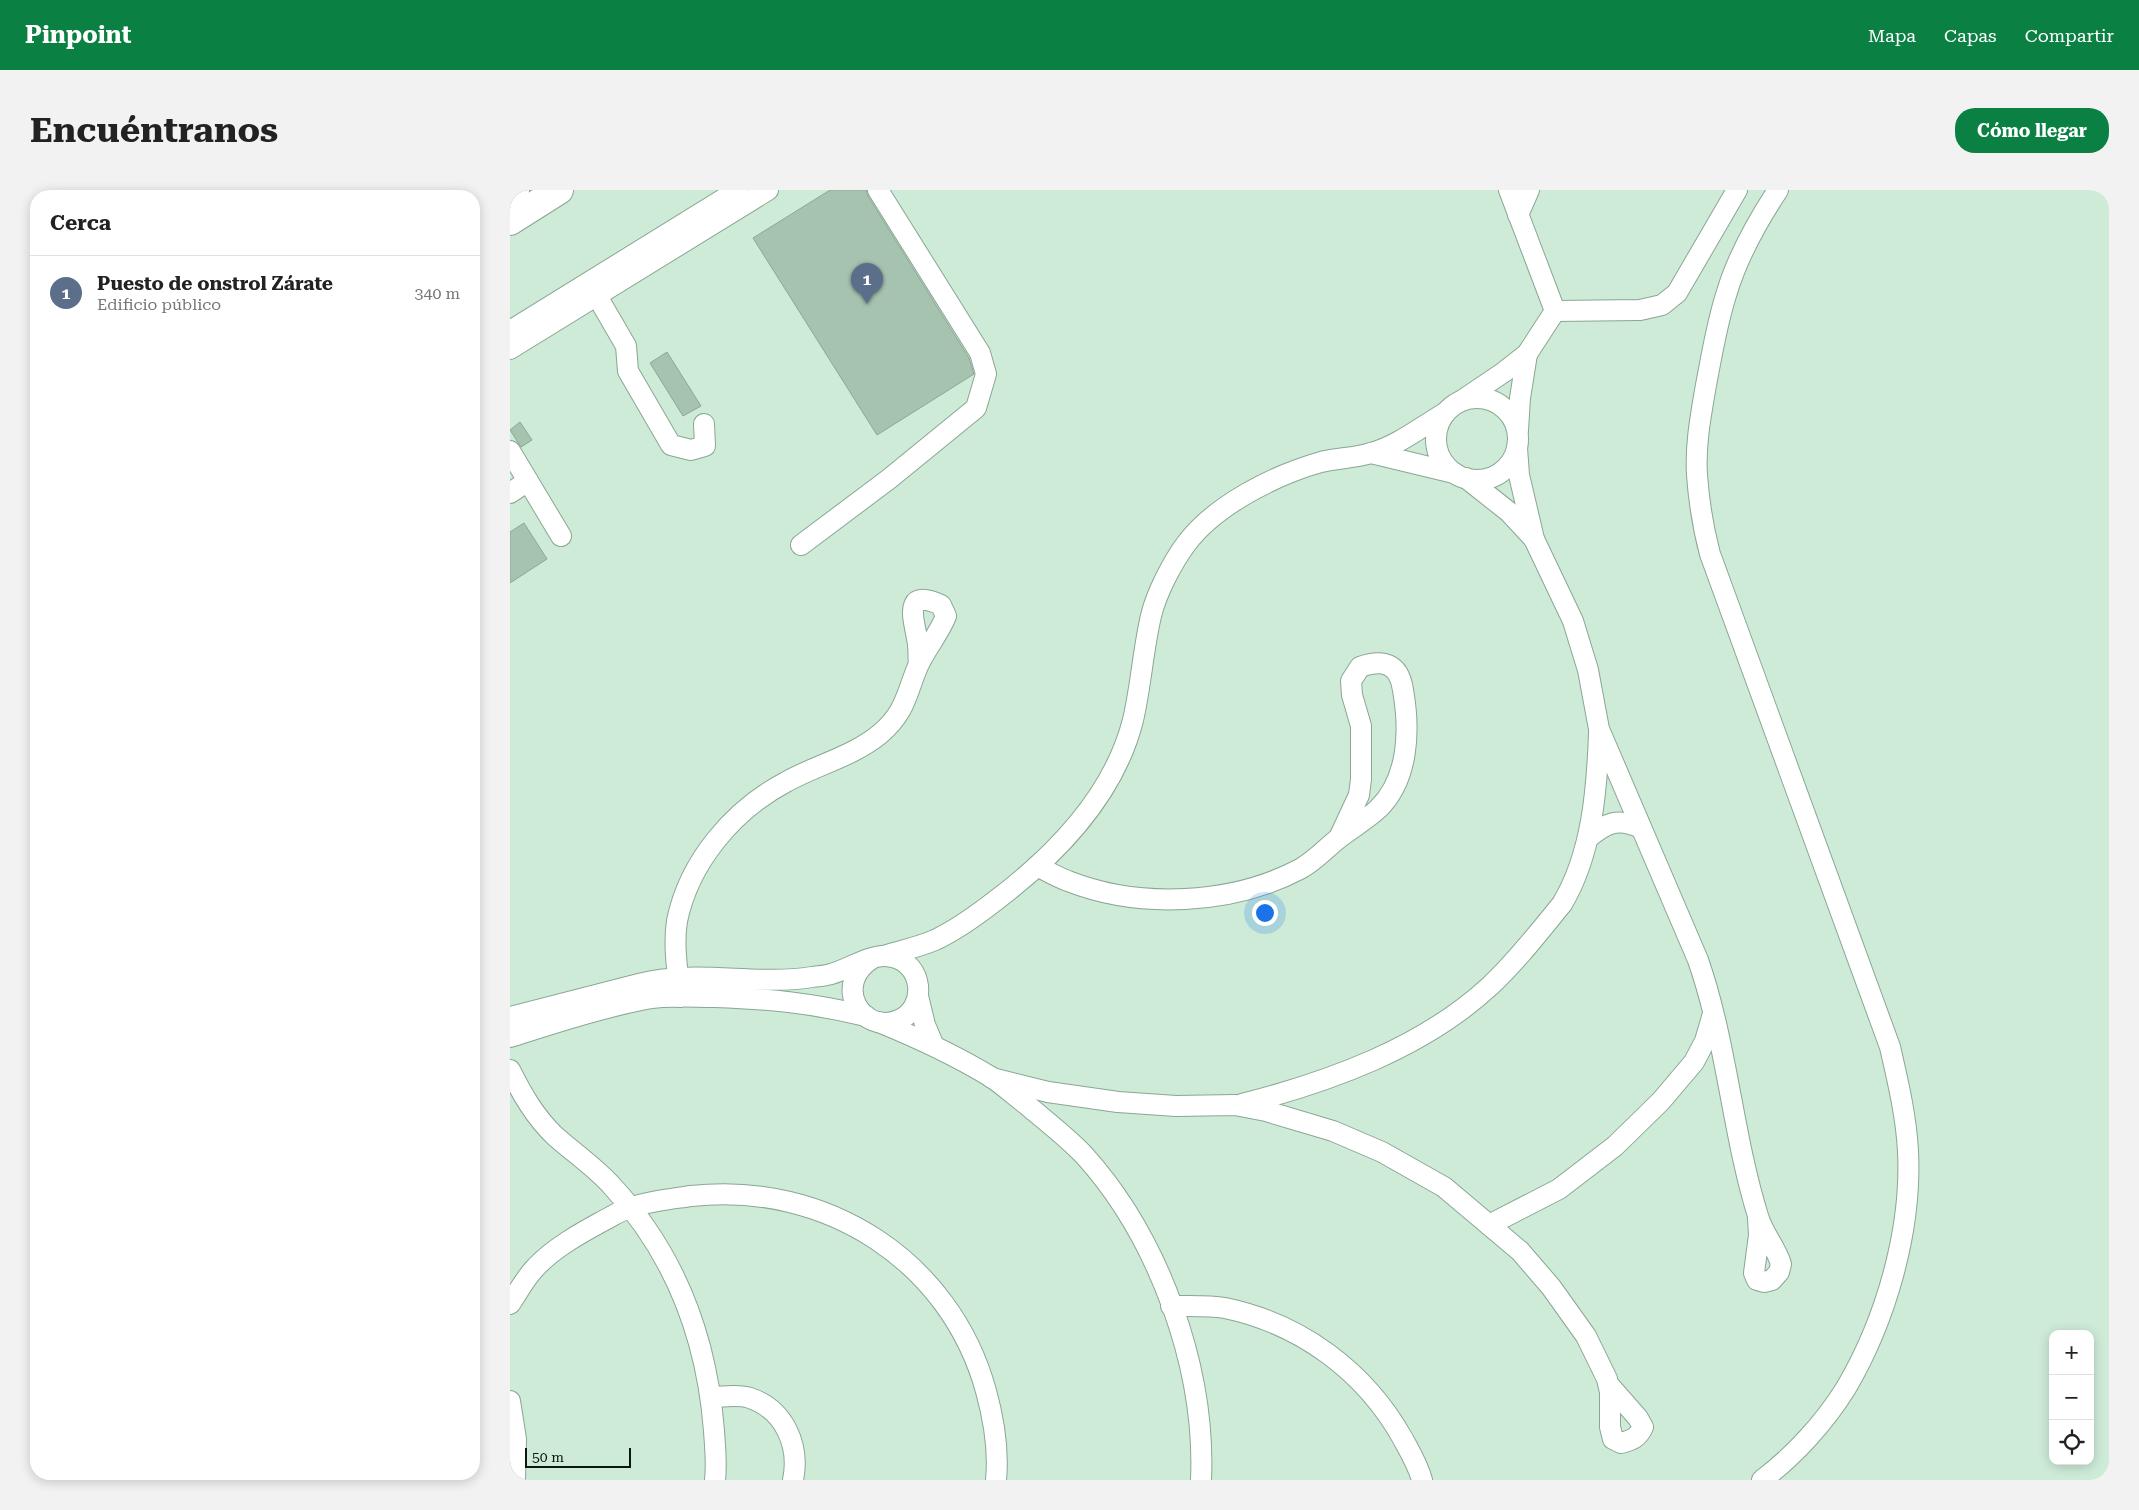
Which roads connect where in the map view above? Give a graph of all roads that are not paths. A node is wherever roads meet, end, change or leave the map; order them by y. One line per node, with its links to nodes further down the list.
1 (515, 190): 10 (highway)
2 (559, 190): 12 (highway)
3 (738, 190): 13 (street)
4 (768, 190): 13 (street)
5 (878, 190): 29 (street)
6 (1509, 190): 11 (street)
7 (1529, 190): 11 (street)
8 (1737, 190): 14 (street)
9 (1778, 190): 68 (street)
10 (510, 193)
11 (1518, 214): 14 (street)
12 (510, 221)
13 (592, 288): 15 (street); 16 (street); 20 (street)
14 (1555, 311): 17 (street)
15 (510, 331)
16 (510, 349)
17 (1527, 354): 18 (street); 21 (street)
18 (1461, 401): 19 (street); 21 (street)
19 (1444, 413): 23 (street); 24 (street)
20 (704, 424)
21 (1517, 443): 24 (street); 28 (street)
22 (510, 451): 25 (street)
23 (1371, 453): 24 (street); 35 (street)
24 (1461, 476): 28 (street)
25 (528, 481): 26 (street); 27 (street)
26 (510, 493)
27 (562, 536)
28 (1534, 539): 31 (street)
29 (801, 545)
30 (919, 664): 38 (street)
31 (1599, 729): 32 (street); 34 (street)
32 (1641, 828): 34 (street); 40 (street)
33 (1339, 838): 33 (street); 35 (street)
34 (1588, 838): 49 (street)
35 (1037, 866): 36 (street)
36 (935, 940): 37 (street); 39 (street)
37 (878, 957): 38 (street); 39 (street); 42 (street)
38 (679, 987): 41 (street); 42 (street); 43 (street)
39 (918, 991): 42 (street); 44 (street)
40 (1713, 1014): 45 (street); 46 (street)
41 (510, 1016)
42 (872, 1019): 44 (street)
43 (510, 1037)
44 (934, 1044): 48 (street)
45 (1694, 1062): 46 (street); 56 (street)
46 (1724, 1067): 55 (street)
47 (510, 1070): 54 (street)
48 (992, 1078): 50 (street); 52 (street)
49 (1287, 1091): 51 (street); 53 (street)
50 (1048, 1092): 51 (street); 52 (street)
51 (1235, 1105): 53 (street)
52 (1038, 1114): 58 (street)
53 (1286, 1117): 56 (street)
54 (630, 1207): 57 (street); 60 (street); 65 (street)
55 (1758, 1218)
56 (1489, 1226): 59 (street)
57 (510, 1304)
58 (1172, 1306): 66 (street); 67 (street)
59 (1609, 1385)
60 (711, 1397): 63 (street); 64 (street)
61 (510, 1401): 62 (street)
62 (515, 1480)
63 (715, 1480)
64 (793, 1480)
65 (996, 1480)
66 (1201, 1480)
67 (1422, 1480)
68 (1762, 1480)

